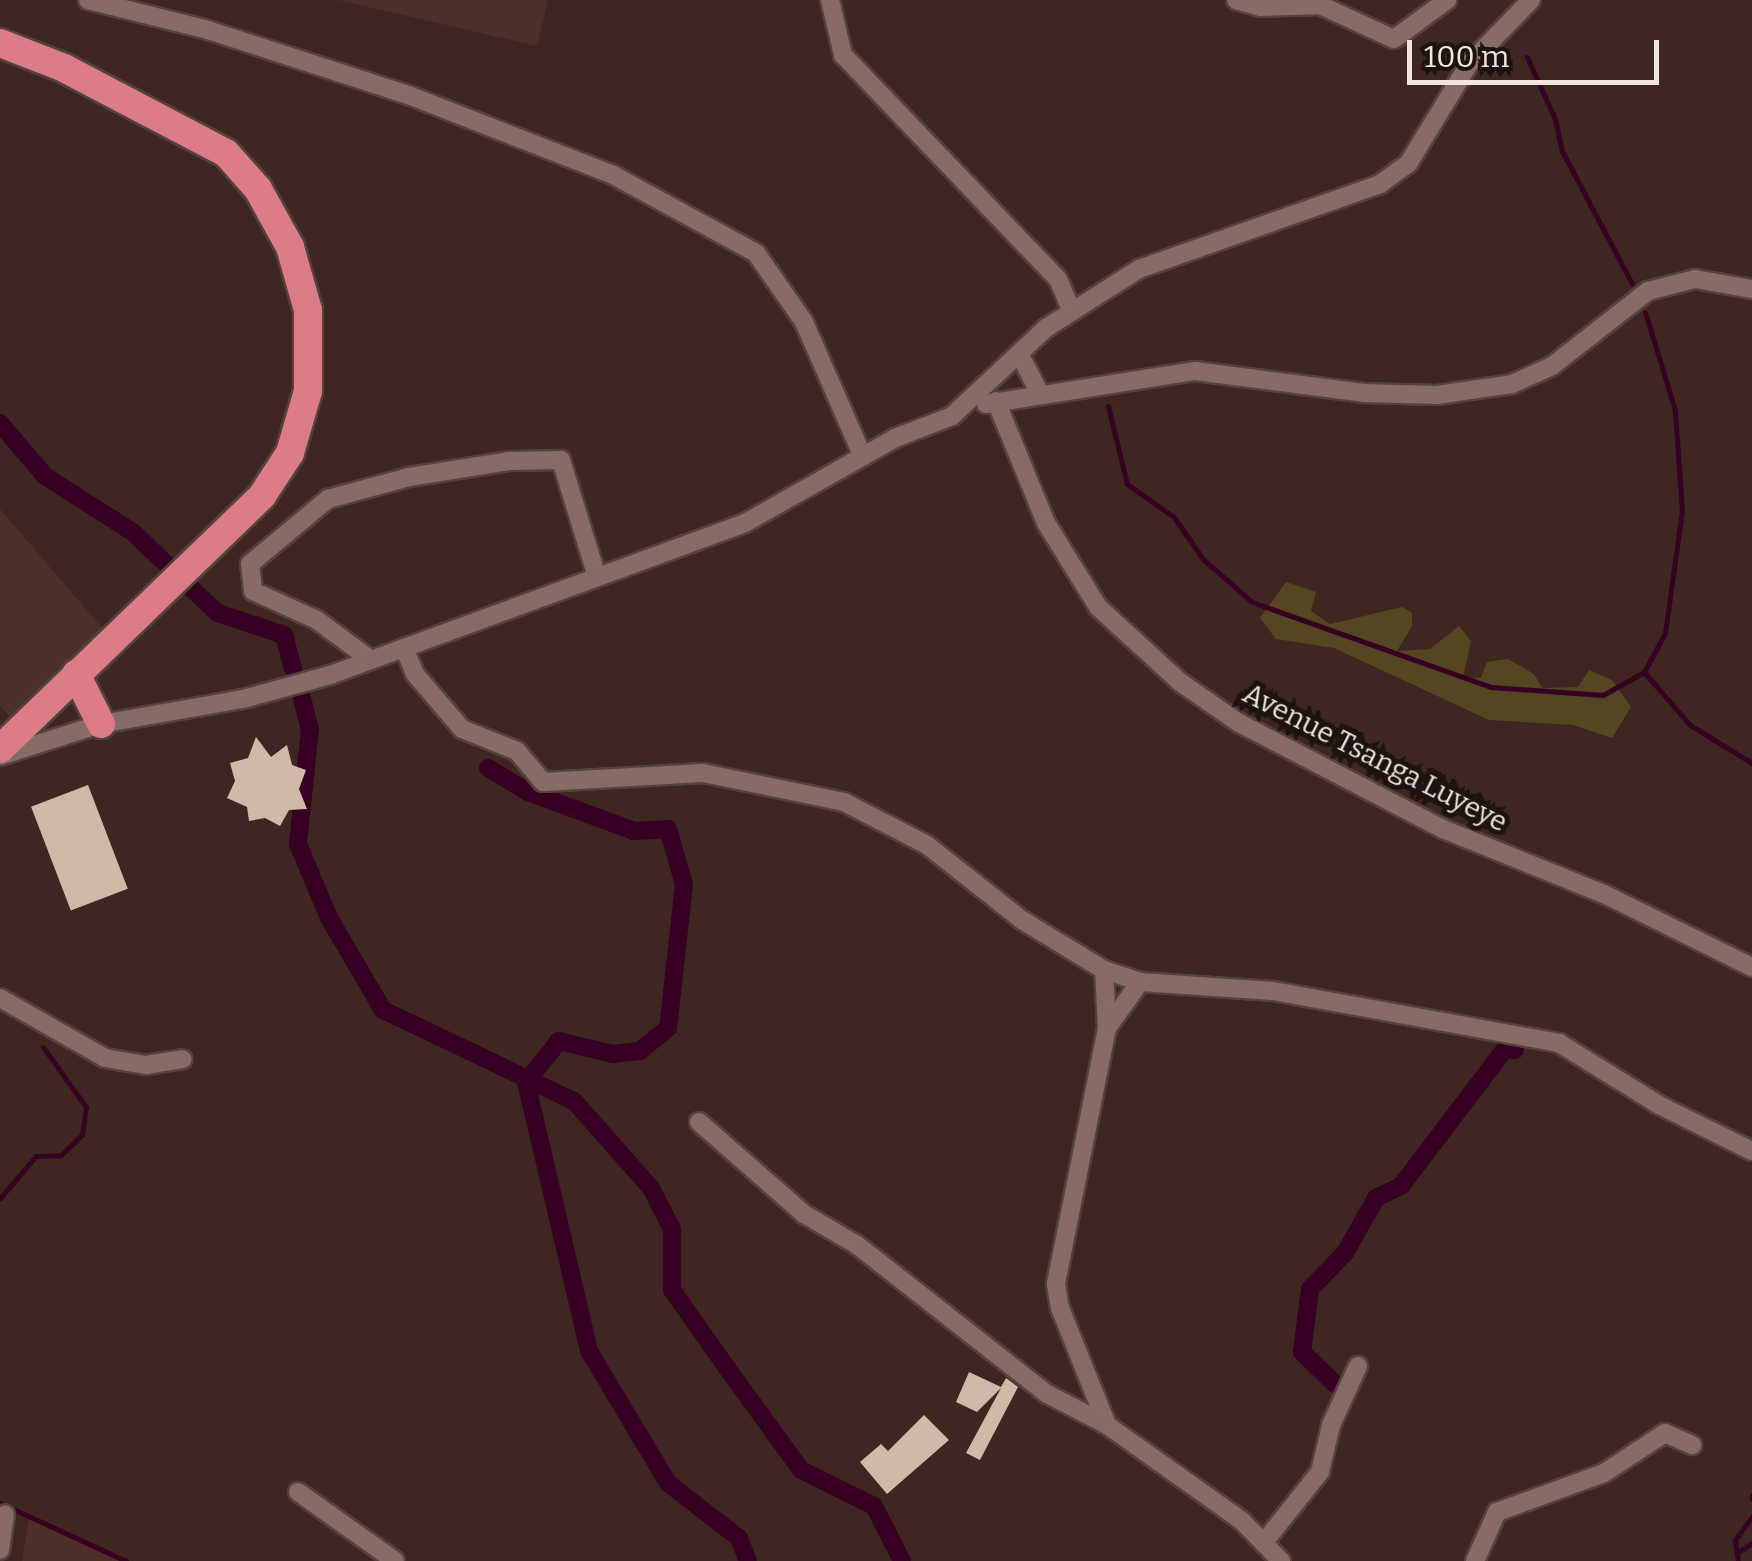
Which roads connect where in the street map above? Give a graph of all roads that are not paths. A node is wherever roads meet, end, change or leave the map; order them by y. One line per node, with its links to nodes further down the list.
1 (88, 0): 13 (street)
2 (830, 0): 8 (street)
3 (1236, 0): 4 (street)
4 (1447, 0)
5 (1531, 0): 8 (street)
6 (0, 44): 17 (highway)
7 (1752, 290): 10 (street)
8 (1071, 309): 9 (street)
9 (1020, 355): 10 (street); 12 (street)
10 (1039, 392): 11 (street)
11 (996, 401): 12 (street); 20 (street, Avenue Tsanga Luyeye)
12 (952, 416): 13 (street)
13 (862, 457): 14 (street)
14 (597, 577): 15 (street); 16 (street)
15 (404, 648): 16 (street); 21 (street)
16 (371, 660): 18 (street)
17 (76, 674): 18 (highway); 19 (highway)
18 (101, 724): 19 (street)
19 (0, 752)
20 (1752, 967)
21 (1104, 970): 22 (street); 24 (street)
22 (1140, 982): 24 (street); 27 (street)
23 (0, 998): 25 (street)
24 (1107, 1028): 29 (street)
25 (183, 1059)
26 (699, 1122): 29 (street)
27 (1752, 1150)
28 (1358, 1366): 33 (street)
29 (1107, 1425): 33 (street)
30 (1692, 1445): 37 (street)
31 (298, 1492): 35 (street)
32 (5, 1514): 34 (street)
33 (1266, 1542): 36 (street)
34 (0, 1550)
35 (395, 1561)
36 (1282, 1561)
37 (1475, 1561)

